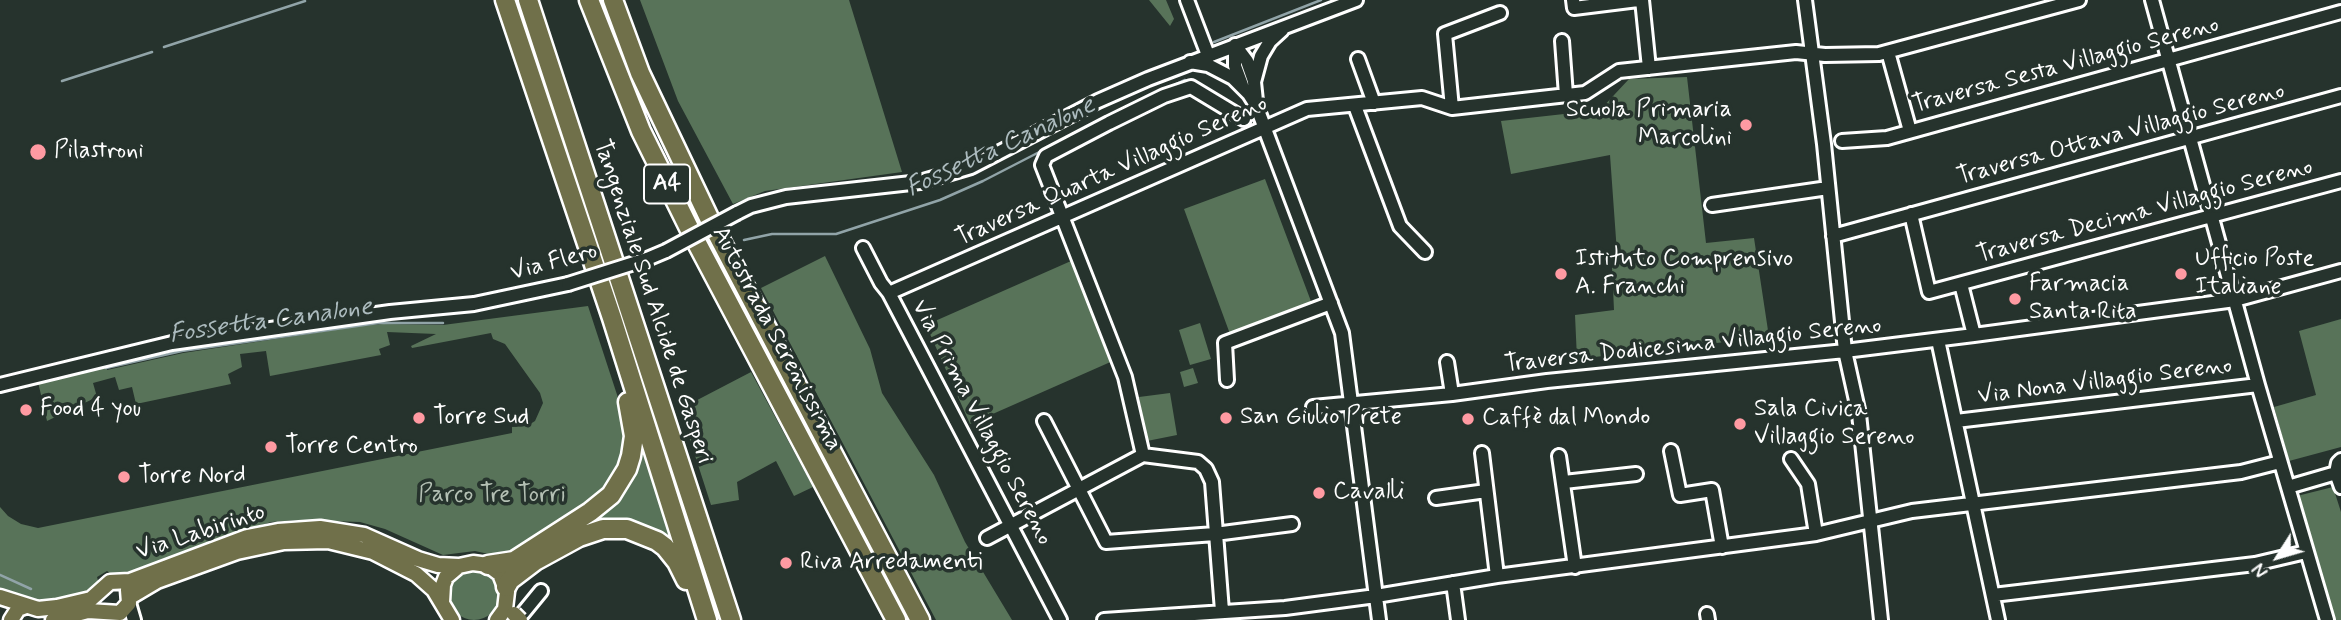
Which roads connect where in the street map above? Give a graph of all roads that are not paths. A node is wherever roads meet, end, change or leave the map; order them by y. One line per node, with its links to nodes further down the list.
1 (505, 0): 49 (highway, Tangenziale Sud Alcide de Gasperi)
2 (527, 0): 112 (highway, Tangenziale Sud Alcide de Gasperi)
3 (589, 0): 113 (highway, Autostrada Serenissima / A4)
4 (613, 0): 114 (highway, Autostrada Serenissima / A4)
5 (1186, 0): 19 (street)
6 (1356, 0): 14 (street, Via Flero)
7 (1573, 0): 8 (street)
8 (1640, 0): 23 (street)
9 (1805, 0): 18 (street)
10 (2080, 0): 17 (street, Traversa Quarta Villaggio Sereno)
11 (2152, 0): 21 (street, Via Nona Villaggio Sereno)
12 (2341, 12): 21 (street, Traversa Sesta Villaggio Sereno)
13 (1500, 13): 29 (street)
14 (1287, 25): 16 (street, Via Flero); 24 (street)
15 (1562, 41): 25 (street)
16 (1235, 45): 19 (street, Via Flero); 24 (street)
17 (1888, 52): 18 (street, Traversa Quarta Villaggio Sereno); 32 (street)
18 (1812, 53): 23 (street, Traversa Quarta Villaggio Sereno); 36 (street)
19 (1208, 55): 22 (street, Via Flero)
20 (1358, 59): 27 (street)
21 (2168, 60): 32 (street, Traversa Sesta Villaggio Sereno); 33 (street, Via Nona Villaggio Sereno)
22 (1191, 62): 24 (street); 55 (street, Via Flero, bridge)
23 (1649, 68): 25 (street, Traversa Quarta Villaggio Sereno)
24 (1249, 84): 31 (street)
25 (1566, 95): 29 (street, Traversa Quarta Villaggio Sereno)
26 (2341, 96): 33 (street, Traversa Ottava Villaggio Sereno)
27 (1374, 103): 28 (street, Traversa Quarta Villaggio Sereno); 29 (street, Traversa Quarta Villaggio Sereno)
28 (1355, 106): 31 (street, Traversa Quarta Villaggio Sereno); 43 (street)
29 (1452, 108)
30 (1244, 119): 40 (street)
31 (1266, 128): 40 (street, Traversa Quarta Villaggio Sereno); 48 (street)
32 (1910, 131): 34 (street, Traversa Sesta Villaggio Sereno)
33 (2189, 138): 38 (street, Traversa Ottava Villaggio Sereno); 39 (street, Via Nona Villaggio Sereno)
34 (1842, 141)
35 (2341, 180): 39 (street, Traversa Decima Villaggio Sereno)
36 (1828, 188): 37 (street); 41 (street)
37 (1712, 205)
38 (1911, 214): 41 (street, Traversa Ottava Villaggio Sereno); 45 (street, Traversa Decima Villaggio Sereno)
39 (2211, 216): 45 (street, Traversa Decima Villaggio Sereno); 47 (street, Via Nona Villaggio Sereno)
40 (1062, 218): 46 (street, Traversa Quarta Villaggio Sereno); 64 (street)
41 (1833, 236): 52 (street)
42 (863, 248): 46 (street, Via Prima Villaggio Sereno)
43 (1425, 252)
44 (2341, 271): 47 (street, Traversa Dodicesima Villaggio Sereno)
45 (1961, 284): 50 (street, Traversa Decima Villaggio Sereno)
46 (889, 293): 80 (street, Via Prima Villaggio Sereno)
47 (2235, 300): 50 (street, Traversa Dodicesima Villaggio Sereno); 56 (street, Via Nona Villaggio Sereno)
48 (1331, 303): 54 (street); 58 (street)
49 (612, 318): 86 (highway); 111 (highway, Tangenziale Sud Alcide de Gasperi)
50 (1974, 335): 51 (street, Traversa Dodicesima Villaggio Sereno)
51 (1938, 340): 52 (street, Traversa Dodicesima Villaggio Sereno); 61 (street)
52 (1845, 351): 57 (street, Traversa Dodicesima Villaggio Sereno); 78 (street)
53 (1447, 362): 57 (street)
54 (1227, 380)
55 (0, 384)
56 (2258, 385): 61 (street, Via Nona Villaggio Sereno); 68 (street, Via Nona Villaggio Sereno)
57 (1452, 394): 58 (street, Traversa Dodicesima Villaggio Sereno)
58 (1351, 405): 59 (street, Traversa Dodicesima Villaggio Sereno); 95 (street)
59 (1312, 407)
60 (1044, 421): 74 (street)
61 (1956, 421): 77 (street)
62 (1671, 451): 84 (street)
63 (1482, 453): 75 (street)
64 (1143, 455): 74 (street); 81 (street)
65 (1559, 456): 71 (street)
66 (1791, 459): 82 (street)
67 (2341, 460): 69 (street)
68 (2280, 462): 72 (street, Via Nona Villaggio Sereno); 77 (street)
69 (2336, 473): 72 (street); 73 (street)
70 (1636, 474): 71 (street)
71 (1564, 482): 88 (street)
72 (2288, 487): 85 (street, Via Nona Villaggio Sereno)
73 (2341, 487)
74 (1079, 488): 80 (street); 81 (street)
75 (1486, 491): 76 (street); 89 (street)
76 (1436, 498)
77 (1973, 505): 78 (street); 94 (street)
78 (1871, 522): 82 (street); 119 (street)
79 (1292, 524): 81 (street)
80 (1010, 525): 83 (street); 115 (street, Via Prima Villaggio Sereno)
81 (1215, 534): 100 (street)
82 (1816, 534): 84 (street)
83 (988, 538)
84 (1722, 547): 88 (street)
85 (2306, 552): 94 (street); 121 (street, Via Nona Villaggio Sereno)
86 (488, 565): 87 (main road, Via Labirinto); 99 (main road)
87 (459, 566): 90 (main road, Via Labirinto); 98 (main road)
88 (1575, 567): 89 (street)
89 (1497, 576): 91 (street)
90 (118, 583): 93 (main road); 97 (main road)
91 (1453, 583): 95 (street); 118 (street)
92 (541, 591): 99 (street)
93 (99, 593): 101 (main road); 103 (main road)
94 (1993, 595): 120 (street)
95 (1376, 596): 102 (street); 117 (street)
96 (0, 598): 101 (main road); 105 (main road)
97 (130, 600): 98 (main road, Via Labirinto); 103 (main road); 107 (street)
98 (442, 602): 108 (main road, Via Labirinto)
99 (514, 607): 109 (main road); 110 (highway)
100 (1222, 611): 102 (street); 104 (street)
101 (36, 612): 105 (main road)
102 (1285, 614)
103 (114, 615): 106 (main road)
104 (1201, 617): 116 (street)
105 (12, 618)
106 (53, 620)
107 (134, 620)
108 (452, 620)
109 (497, 620)
110 (700, 620)
111 (707, 620)
112 (731, 620)
113 (896, 620)
114 (920, 620)
115 (1060, 620)
116 (1104, 620)
117 (1379, 620)
118 (1458, 620)
119 (1881, 620)
120 (1998, 620)
121 (2327, 620)

